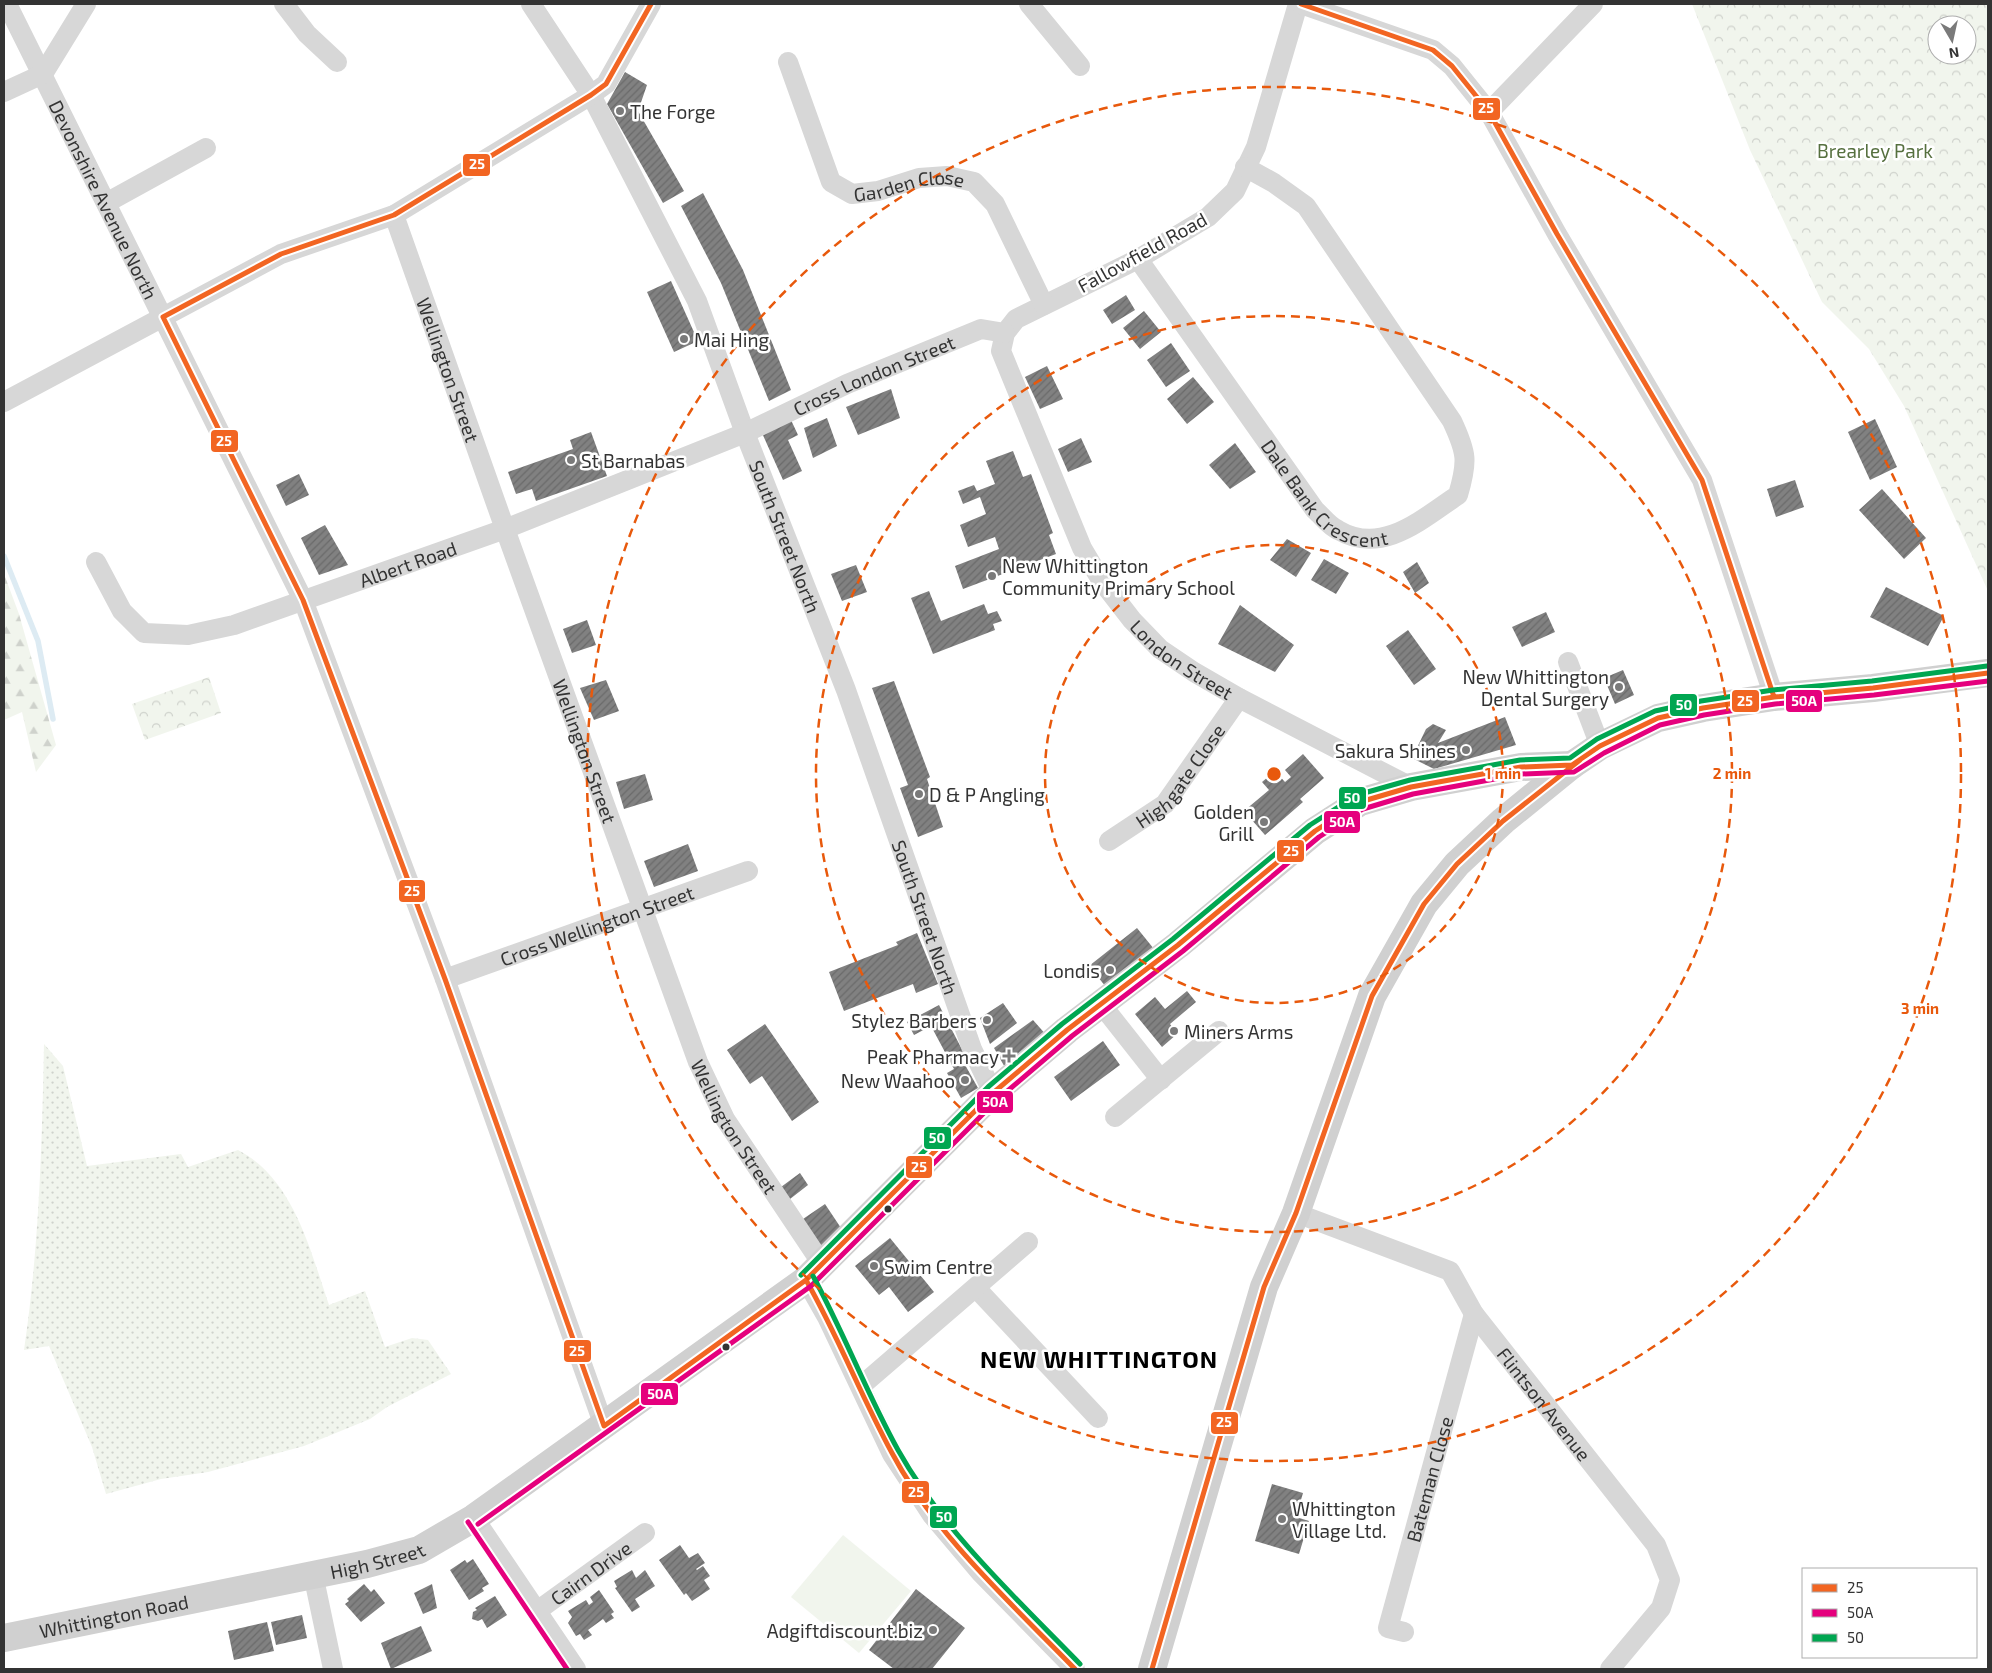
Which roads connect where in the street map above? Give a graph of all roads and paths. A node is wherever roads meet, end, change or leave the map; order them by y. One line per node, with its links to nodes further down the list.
1 (7, 4): 13 (street, Devonshire Avenue North)
2 (86, 4): 13 (street)
3 (284, 4): 10 (street)
4 (531, 4): 15 (street, South Street North)
5 (651, 4): 15 (street)
6 (1028, 4): 12 (street)
7 (1298, 4): 18 (street, Fallowfield Road)
8 (1302, 4): 16 (street)
9 (1592, 4): 16 (street)
10 (337, 62)
11 (788, 62): 22 (street, Garden Close)
12 (1080, 66)
13 (43, 74): 14 (street); 19 (street, Devonshire Avenue North)
14 (4, 92)
15 (591, 95): 20 (street); 26 (street, South Street North)
16 (1489, 112): 32 (street)
17 (206, 148): 19 (street)
18 (1245, 168): 21 (street, Fallowfield Road); 21 (street, Dale Bank Crescent)
19 (106, 203): 23 (street, Devonshire Avenue North)
20 (394, 215): 23 (street); 27 (street, Wellington Street)
21 (1138, 259): 22 (street, Fallowfield Road)
22 (1044, 305): 24 (street, Fallowfield Road)
23 (163, 317): 25 (street); 29 (street, Devonshire Avenue North)
24 (1005, 333): 26 (street, Cross London Street); 33 (street, London Street)
25 (4, 402)
26 (745, 433): 27 (street, Albert Road); 44 (street, South Street North)
27 (505, 529): 29 (street, Albert Road); 39 (street, Wellington Street)
28 (96, 562): 29 (street, Albert Road)
29 (303, 600): 40 (street, Devonshire Avenue North)
30 (1568, 662): 34 (street)
31 (1988, 673): 32 (street)
32 (1774, 696): 34 (street)
33 (1239, 698): 36 (street, London Street); 37 (street, Highgate Close)
34 (1600, 746): 35 (street)
35 (1572, 765): 36 (street, High Street); 46 (street)
36 (1412, 786): 41 (street, High Street)
37 (1109, 842)
38 (748, 871): 39 (street, Cross Wellington Street)
39 (643, 909): 40 (street, Cross Wellington Street); 48 (street, Wellington Street)
40 (445, 979): 53 (street, Devonshire Avenue North)
41 (1101, 1004): 43 (street); 44 (street, High Street)
42 (1220, 1031): 43 (street)
43 (1161, 1080): 45 (street)
44 (993, 1092): 48 (street, High Street)
45 (1115, 1117)
46 (1296, 1213): 50 (street, Flintson Avenue); 61 (street)
47 (1028, 1242): 49 (street)
48 (814, 1272): 51 (street, Wellington Street); 53 (street, High Street)
49 (976, 1288): 51 (street); 52 (street)
50 (1474, 1314): 59 (street, Bateman Close); 65 (street, Flintson Avenue)
51 (861, 1386): 64 (street, Wellington Street)
52 (1098, 1418)
53 (604, 1426): 54 (street, High Street)
54 (474, 1518): 56 (street, High Street); 58 (street)
55 (645, 1533): 58 (street, Cairn Drive)
56 (313, 1574): 57 (street, High Street); 62 (street)
57 (224, 1592): 60 (street, Whittington Road)
58 (537, 1611): 63 (street)
59 (1404, 1632)
60 (4, 1638)
61 (1158, 1666)
62 (333, 1669)
63 (576, 1669)
64 (1075, 1669)
65 (1610, 1669)

